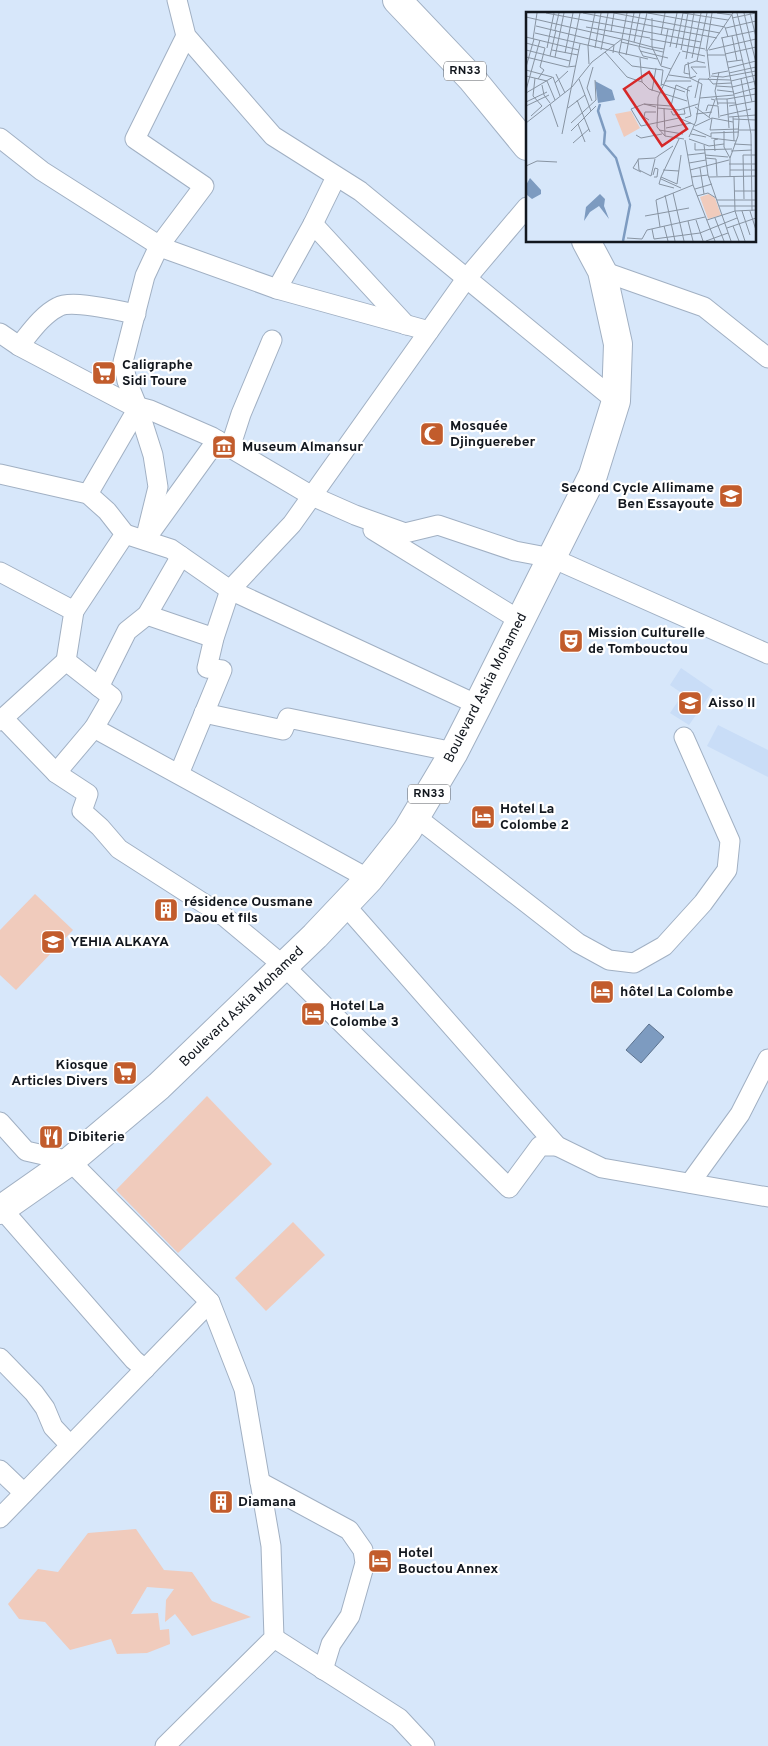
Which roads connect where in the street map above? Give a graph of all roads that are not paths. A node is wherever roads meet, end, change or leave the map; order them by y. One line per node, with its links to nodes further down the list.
1 (177, 0): 3 (street)
2 (398, 0): 5 (main road, RN33)
3 (186, 36): 6 (street); 10 (street)
4 (0, 138): 10 (street)
5 (526, 145)
6 (336, 177): 8 (street); 12 (street)
7 (526, 207): 12 (street)
8 (313, 224): 13 (street); 15 (street)
9 (587, 242): 11 (main road, Boulevard Askia Mohamed / RN33)
10 (159, 246): 13 (street); 14 (street)
11 (602, 271): 20 (street); 21 (main road, Boulevard Askia Mohamed / RN33)
12 (466, 280): 16 (street); 21 (street)
13 (277, 289): 15 (street)
14 (136, 314): 19 (street); 22 (street)
15 (406, 325): 16 (street)
16 (429, 332): 26 (street)
17 (0, 334): 19 (street)
18 (272, 340): 23 (street)
19 (19, 346): 22 (street)
20 (768, 358)
21 (616, 401): 30 (main road, Boulevard Askia Mohamed / RN33)
22 (138, 408): 23 (street); 25 (street); 28 (street)
23 (224, 444): 26 (street); 28 (street)
24 (0, 474): 25 (street)
25 (88, 494): 27 (street)
26 (320, 500): 30 (street); 32 (street); 35 (street)
27 (125, 534): 28 (street); 33 (street)
28 (145, 540): 29 (street)
29 (181, 556): 32 (street); 34 (street)
30 (552, 558): 35 (main road, Boulevard Askia Mohamed / RN33); 37 (street)
31 (0, 572): 33 (street)
32 (230, 590): 36 (street); 40 (street)
33 (74, 610): 38 (street)
34 (147, 615): 36 (street); 39 (street)
35 (520, 621): 40 (main road, Boulevard Askia Mohamed / RN33)
36 (214, 638): 41 (street)
37 (768, 654)
38 (66, 661): 39 (street); 42 (street)
39 (99, 687): 43 (street)
40 (478, 705): 45 (main road, Boulevard Askia Mohamed / RN33)
41 (204, 713): 45 (street); 47 (street)
42 (2, 719): 46 (street)
43 (94, 728): 46 (street); 47 (street)
44 (684, 737): 48 (street)
45 (454, 752): 48 (main road, Boulevard Askia Mohamed / RN33)
46 (56, 773): 51 (street)
47 (179, 774): 49 (street)
48 (416, 817): 49 (main road, Boulevard Askia Mohamed / RN33)
49 (369, 879): 50 (main road, Boulevard Askia Mohamed / RN33)
50 (345, 904): 51 (main road, Boulevard Askia Mohamed / RN33); 54 (street)
51 (285, 967): 54 (street); 55 (main road, Boulevard Askia Mohamed / RN33)
52 (768, 1059): 56 (street)
53 (0, 1122): 55 (street)
54 (556, 1146): 56 (street)
55 (70, 1162): 58 (main road, Boulevard Askia Mohamed / RN33); 59 (street)
56 (690, 1183): 57 (street)
57 (768, 1197)
58 (1, 1209): 61 (street)
59 (210, 1302): 61 (street); 64 (street)
60 (0, 1358): 62 (street)
61 (144, 1369): 62 (street)
62 (70, 1445): 65 (street)
63 (0, 1470): 65 (street)
64 (260, 1482): 67 (street); 68 (street)
65 (24, 1494): 66 (street)
66 (0, 1518)
67 (274, 1638): 68 (street); 69 (street)
68 (323, 1670): 70 (street)
69 (165, 1746)
70 (426, 1746)

